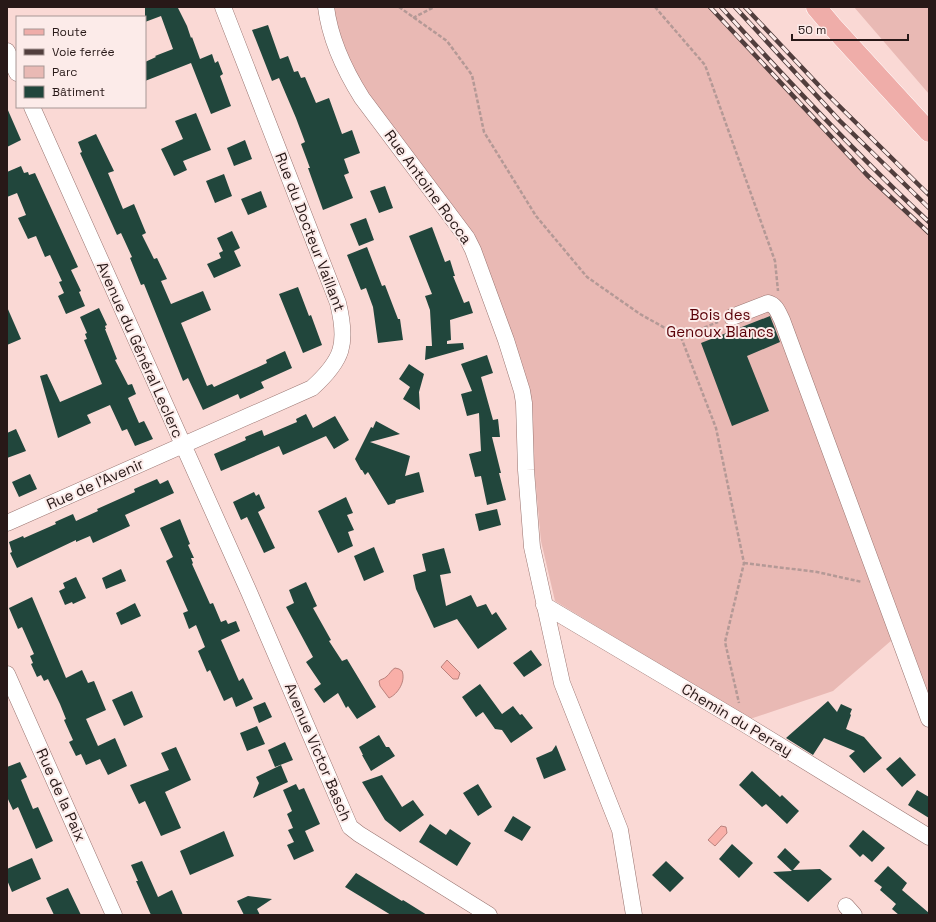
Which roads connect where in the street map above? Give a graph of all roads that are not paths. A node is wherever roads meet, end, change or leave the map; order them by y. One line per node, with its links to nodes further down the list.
1 (223, 7): 9 (street, Rue du Docteur Vaillant)
2 (326, 7): 12 (street, Rue Antoine Rocca)
3 (816, 7): 7 (main road)
4 (7, 51): 5 (street)
5 (16, 71)
6 (32, 108): 9 (street, Avenue du Général Leclerc)
7 (929, 132)
8 (732, 317): 14 (street)
9 (182, 444): 10 (street, Rue de l'Avenir); 11 (street, Avenue du Général Leclerc)
10 (7, 523)
11 (249, 592): 17 (street, Avenue Victor Basch)
12 (544, 605): 15 (street, Chemin du Perray); 18 (street, Rue Antoine Rocca)
13 (7, 674): 16 (street, Rue de la Paix)
14 (929, 719)
15 (929, 837)
16 (114, 915)
17 (489, 915)
18 (634, 915)

